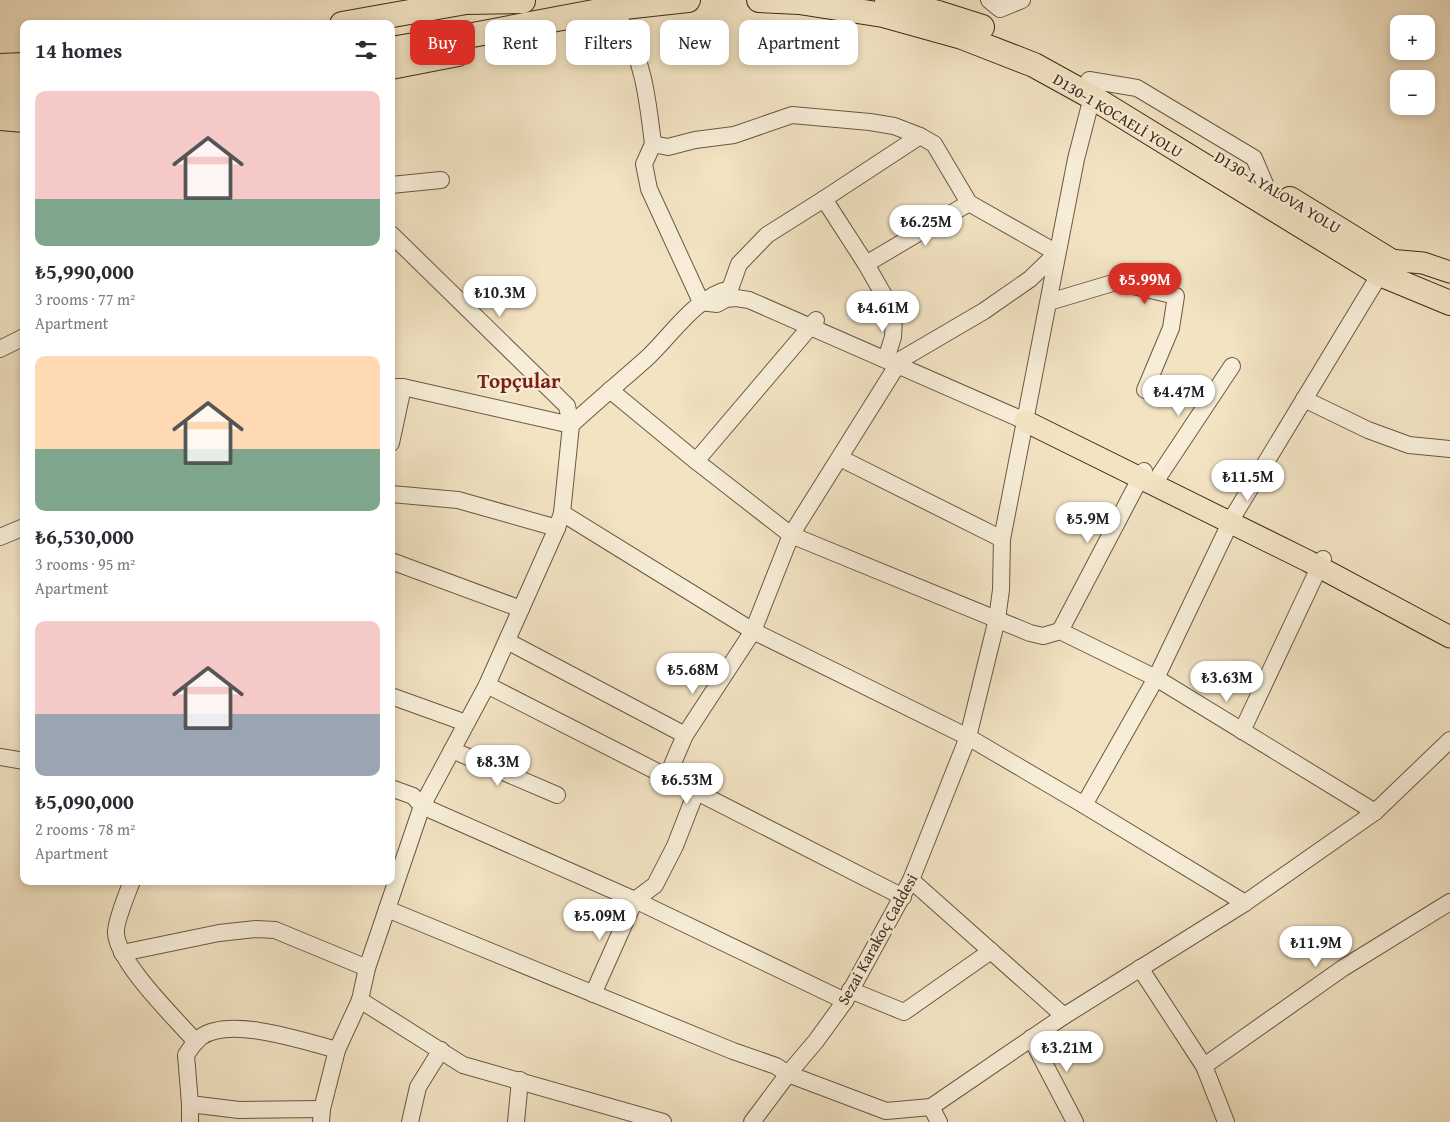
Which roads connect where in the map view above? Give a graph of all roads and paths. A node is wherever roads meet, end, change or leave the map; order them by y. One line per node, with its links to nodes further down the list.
1 (688, 0): 7 (highway)
2 (759, 0): 15 (highway, D130-1 KOCAELİ YOLU)
3 (887, 0): 15 (highway, D130-1 YALOVA YOLU)
4 (989, 0): 5 (street)
5 (1022, 0)
6 (527, 1): 9 (highway); 10 (highway)
7 (652, 3): 8 (highway); 11 (highway)
8 (620, 18): 12 (highway); 19 (street)
9 (365, 20)
10 (395, 26)
11 (395, 48)
12 (395, 65)
13 (6, 70): 14 (highway)
14 (20, 80)
15 (1090, 88): 25 (street, Sezai Karakoç Caddesi); 27 (highway, D130-1 KOCAELİ YOLU); 27 (highway, D130-1 YALOVA YOLU)
16 (20, 103): 17 (highway)
17 (5, 115)
18 (920, 136): 19 (street); 22 (street); 23 (street)
19 (653, 144): 31 (street)
20 (441, 180): 21 (street)
21 (395, 185)
22 (824, 199): 26 (street); 30 (street)
23 (969, 203): 25 (street); 26 (street)
24 (395, 238): 45 (street)
25 (1057, 253): 32 (street, Sezai Karakoç Caddesi); 37 (street)
26 (866, 264): 37 (street)
27 (1385, 267): 28 (main road); 29 (highway, D130-1 YALOVA YOLU); 33 (highway, D130-1 KOCAELİ YOLU); 42 (street)
28 (1450, 272)
29 (1450, 288)
30 (730, 289): 31 (street); 34 (street)
31 (701, 302): 34 (street); 40 (street)
32 (1049, 302): 41 (street); 44 (street, Sezai Karakoç Caddesi)
33 (1450, 303)
34 (813, 323): 37 (street); 48 (street)
35 (20, 338): 36 (street)
36 (0, 350)
37 (896, 359): 44 (street); 47 (street)
38 (1232, 366): 49 (street)
39 (397, 387): 43 (street); 45 (street)
40 (610, 390): 45 (street); 48 (street)
41 (1145, 390)
42 (1304, 399): 46 (street); 51 (street)
43 (395, 406)
44 (1025, 418): 49 (main road); 56 (street, Sezai Karakoç Caddesi)
45 (571, 425): 52 (street)
46 (1450, 449)
47 (840, 458): 54 (street); 56 (street)
48 (696, 461): 54 (street)
49 (1149, 478): 51 (main road); 63 (street)
50 (395, 494): 52 (street)
51 (1232, 519): 58 (main road); 66 (street)
52 (559, 520): 59 (street); 62 (street)
53 (20, 529): 55 (street)
54 (791, 535): 60 (street); 62 (street)
55 (0, 537)
56 (1002, 539): 60 (street, Sezai Karakoç Caddesi)
57 (395, 562): 59 (street)
58 (1321, 563): 61 (main road); 64 (main road); 70 (street)
59 (521, 609): 65 (street)
60 (997, 619): 63 (street); 72 (street, Sezai Karakoç Caddesi)
61 (1450, 629)
62 (754, 631): 71 (street); 72 (street)
63 (1060, 632): 66 (street)
64 (1450, 637)
65 (507, 642): 67 (street); 71 (street)
66 (1156, 678): 70 (street); 81 (street)
67 (487, 685): 69 (street); 77 (street)
68 (395, 697): 69 (street)
69 (466, 723): 74 (street)
70 (1242, 731): 83 (street)
71 (685, 735): 77 (street)
72 (968, 737): 81 (street); 85 (street, Sezai Karakoç Caddesi)
73 (1450, 741): 83 (street)
74 (452, 750): 80 (street); 82 (street)
75 (0, 757): 76 (street)
76 (20, 760)
77 (667, 777): 79 (street)
78 (395, 789): 82 (street)
79 (696, 792): 88 (street); 89 (street)
80 (557, 795)
81 (1084, 805): 91 (street)
82 (422, 806): 84 (street); 89 (street)
83 (1375, 812): 91 (street)
84 (395, 875)
85 (911, 880): 88 (street, Sezai Karakoç Caddesi); 93 (street)
86 (130, 885): 94 (street)
87 (392, 885): 92 (street)
88 (902, 897): 98 (street, Sezai Karakoç Caddesi)
89 (635, 900): 97 (street); 98 (street)
90 (1450, 902): 105 (street)
91 (1245, 903): 96 (street)
92 (387, 909): 95 (street); 97 (street)
93 (991, 951): 98 (street); 100 (street)
94 (122, 953): 95 (street); 102 (street)
95 (367, 968): 99 (street)
96 (1140, 968): 100 (street); 105 (street)
97 (593, 994): 106 (street)
98 (847, 995): 106 (street, Sezai Karakoç Caddesi)
99 (360, 1000): 103 (street); 104 (street)
100 (1064, 1016): 101 (street)
101 (1031, 1038): 109 (street); 117 (street)
102 (196, 1042): 103 (street); 108 (street)
103 (337, 1050): 110 (street)
104 (441, 1050): 107 (street); 112 (street)
105 (1204, 1066): 118 (street)
106 (788, 1074): 109 (street); 115 (street, Sezai Karakoç Caddesi)
107 (520, 1080): 113 (street); 114 (street)
108 (190, 1104): 110 (street); 111 (street)
109 (931, 1107): 116 (street)
110 (322, 1115)
111 (190, 1122)
112 (410, 1122)
113 (516, 1122)
114 (663, 1122)
115 (752, 1122)
116 (939, 1122)
117 (1075, 1122)
118 (1226, 1122)

